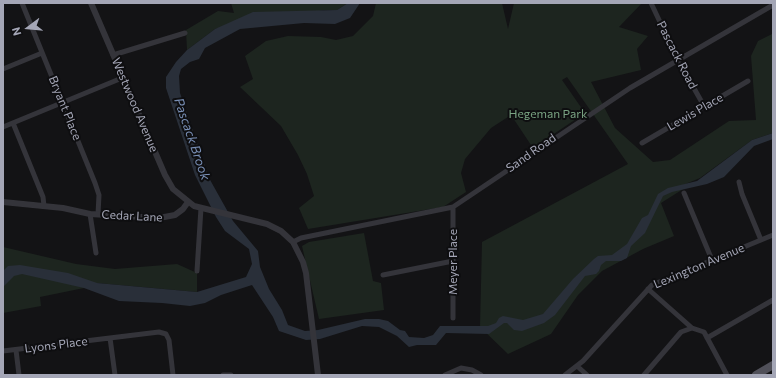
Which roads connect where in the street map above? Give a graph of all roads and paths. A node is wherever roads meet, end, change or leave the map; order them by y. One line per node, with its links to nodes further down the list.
1 (22, 3): 6 (street, Bryant Place)
2 (91, 3): 7 (street, Westwood Avenue)
3 (651, 3): 8 (street, Pascack Road)
4 (773, 5): 8 (street, Sand Road)
5 (185, 32): 7 (street)
6 (42, 53): 9 (street); 12 (street, Bryant Place)
7 (113, 55): 10 (street, Westwood Avenue)
8 (678, 60): 13 (street, Pascack Road); 22 (street, Sand Road)
9 (3, 68)
10 (122, 78): 12 (street); 20 (street, Westwood Avenue)
11 (748, 81): 13 (street, Lewis Place)
12 (62, 102): 14 (street); 25 (street, Bryant Place)
13 (704, 106): 16 (street, Lewis Place)
14 (13, 123): 15 (street); 21 (street)
15 (3, 127)
16 (642, 143)
17 (739, 182): 27 (street)
18 (684, 193): 30 (street)
19 (3, 202): 21 (street, Cedar Lane)
20 (188, 202): 23 (street); 25 (street, Cedar Lane)
21 (44, 206): 24 (street, Cedar Lane)
22 (453, 207): 28 (street, Sand Road); 31 (street, Meyer Place)
23 (201, 208): 28 (street); 32 (street)
24 (90, 214): 25 (street, Cedar Lane); 29 (street)
25 (98, 214)
26 (773, 235): 27 (street, Lexington Avenue)
27 (761, 240): 30 (street, Lexington Avenue)
28 (293, 242): 49 (street)
29 (96, 253)
30 (712, 260): 34 (street, Lexington Avenue)
31 (453, 261): 33 (street); 36 (street, Meyer Place)
32 (197, 271)
33 (383, 275)
34 (648, 289): 37 (street); 42 (street, Lexington Avenue)
35 (773, 300): 39 (street)
36 (453, 318)
37 (692, 328): 39 (street); 54 (street)
38 (110, 338): 40 (street, Lyons Place); 45 (street); 46 (street, Lyons Place)
39 (707, 338): 55 (street)
40 (16, 350): 41 (street, Lyons Place); 44 (street)
41 (3, 351)
42 (578, 366): 52 (street, Lexington Avenue); 53 (street)
43 (773, 366): 56 (main road)
44 (19, 375)
45 (115, 375)
46 (173, 375)
47 (223, 375): 48 (street)
48 (231, 375)
49 (318, 375)
50 (445, 375): 51 (street)
51 (481, 375)
52 (565, 375)
53 (587, 375)
54 (644, 375)
55 (727, 375)
56 (756, 375)

